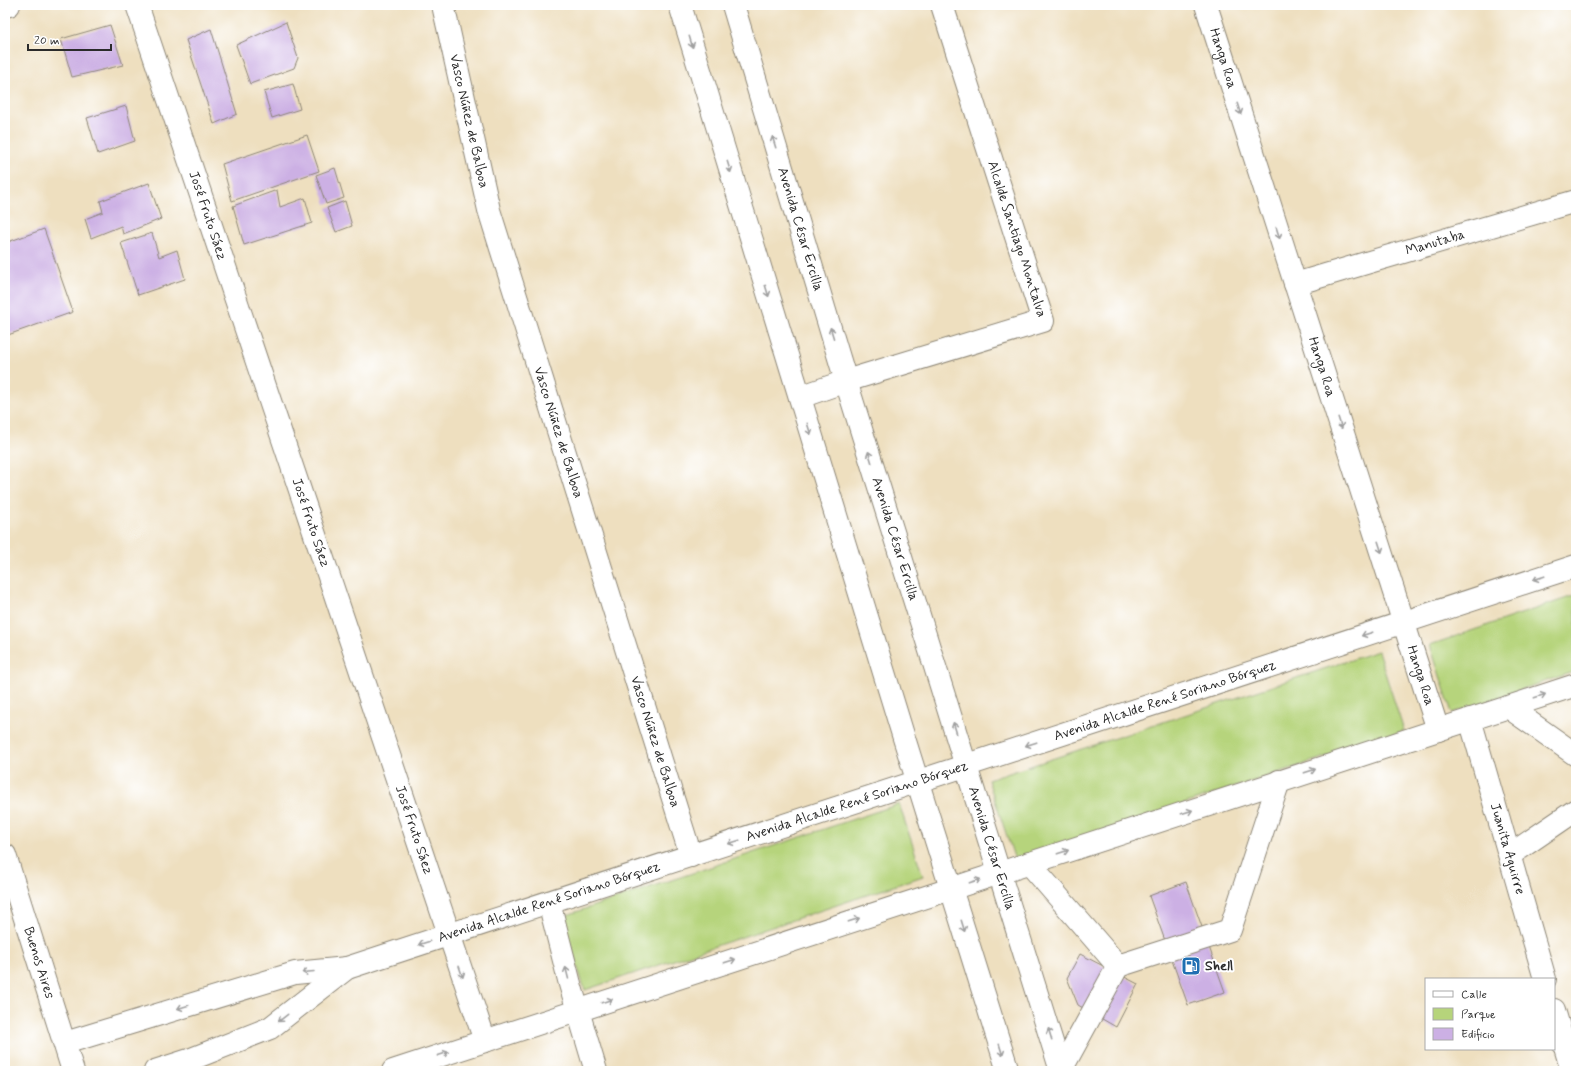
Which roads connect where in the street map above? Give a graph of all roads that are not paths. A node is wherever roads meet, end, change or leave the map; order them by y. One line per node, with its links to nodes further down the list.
1 (9, 5): 8 (main road)
2 (137, 5): 31 (main road, José Fruto Sáez)
3 (443, 5): 25 (main road, Vasco Núñez de Balboa)
4 (680, 5): 12 (main road, one-way to 12)
5 (733, 5): 11 (main road, Avenida César Ercilla, one-way to 5)
6 (942, 5): 11 (main road, Alcalde Santiago Montalva)
7 (1206, 5): 10 (main road, Hanga Roa, one-way to 10)
8 (5, 6)
9 (1576, 202): 10 (main road, Manutaba)
10 (1295, 284): 14 (main road, Hanga Roa, one-way to 14)
11 (846, 381): 12 (main road, Alcalde Santiago Montalva); 20 (main road, Avenida César Ercilla, one-way to 11)
12 (800, 397): 21 (main road, one-way to 21)
13 (1576, 566): 14 (main road, Avenida Alcalde René Soriano Bórquez, one-way to 14)
14 (1404, 622): 18 (main road, Hanga Roa); 20 (main road, Avenida Alcalde René Soriano Bórquez, one-way to 20)
15 (1576, 685): 16 (main road, one-way to 15)
16 (1508, 707): 17 (main road); 19 (main road)
17 (1470, 719): 18 (main road); 26 (main road, Juanita Aguirre)
18 (1438, 730): 22 (main road, one-way to 18)
19 (1576, 755)
20 (966, 766): 21 (main road, Avenida Alcalde René Soriano Bórquez); 28 (main road, Avenida César Ercilla)
21 (918, 782): 25 (main road, Avenida Alcalde René Soriano Bórquez, one-way to 25); 29 (main road)
22 (1279, 782): 27 (main road, one-way to 22); 32 (main road)
23 (1576, 810): 26 (main road)
24 (5, 855): 38 (main road, Buenos Aires)
25 (691, 856): 30 (main road, Avenida Alcalde René Soriano Bórquez)
26 (1510, 856): 34 (main road, Juanita Aguirre)
27 (1029, 863): 28 (main road); 32 (main road)
28 (1000, 873): 29 (main road, one-way to 28); 44 (main road, Avenida César Ercilla, one-way to 28)
29 (951, 889): 35 (main road, one-way to 29); 43 (main road, one-way to 43)
30 (549, 902): 31 (main road, Avenida Alcalde René Soriano Bórquez); 35 (main road, one-way to 30)
31 (448, 935): 33 (main road, Avenida Alcalde René Soriano Bórquez, one-way to 33); 37 (main road, José Fruto Sáez, one-way to 37)
32 (1118, 966): 44 (main road)
33 (347, 968): 38 (main road, one-way to 38); 40 (main road, Avenida Alcalde René Soriano Bórquez, one-way to 40)
34 (1545, 978)
35 (578, 1011): 37 (main road); 42 (main road)
36 (1555, 1013): 45 (main road)
37 (485, 1041): 41 (main road, one-way to 37)
38 (65, 1043): 39 (main road, Buenos Aires)
39 (73, 1071)
40 (155, 1071)
41 (393, 1071)
42 (596, 1071)
43 (1008, 1071)
44 (1061, 1071)
45 (1572, 1071)

